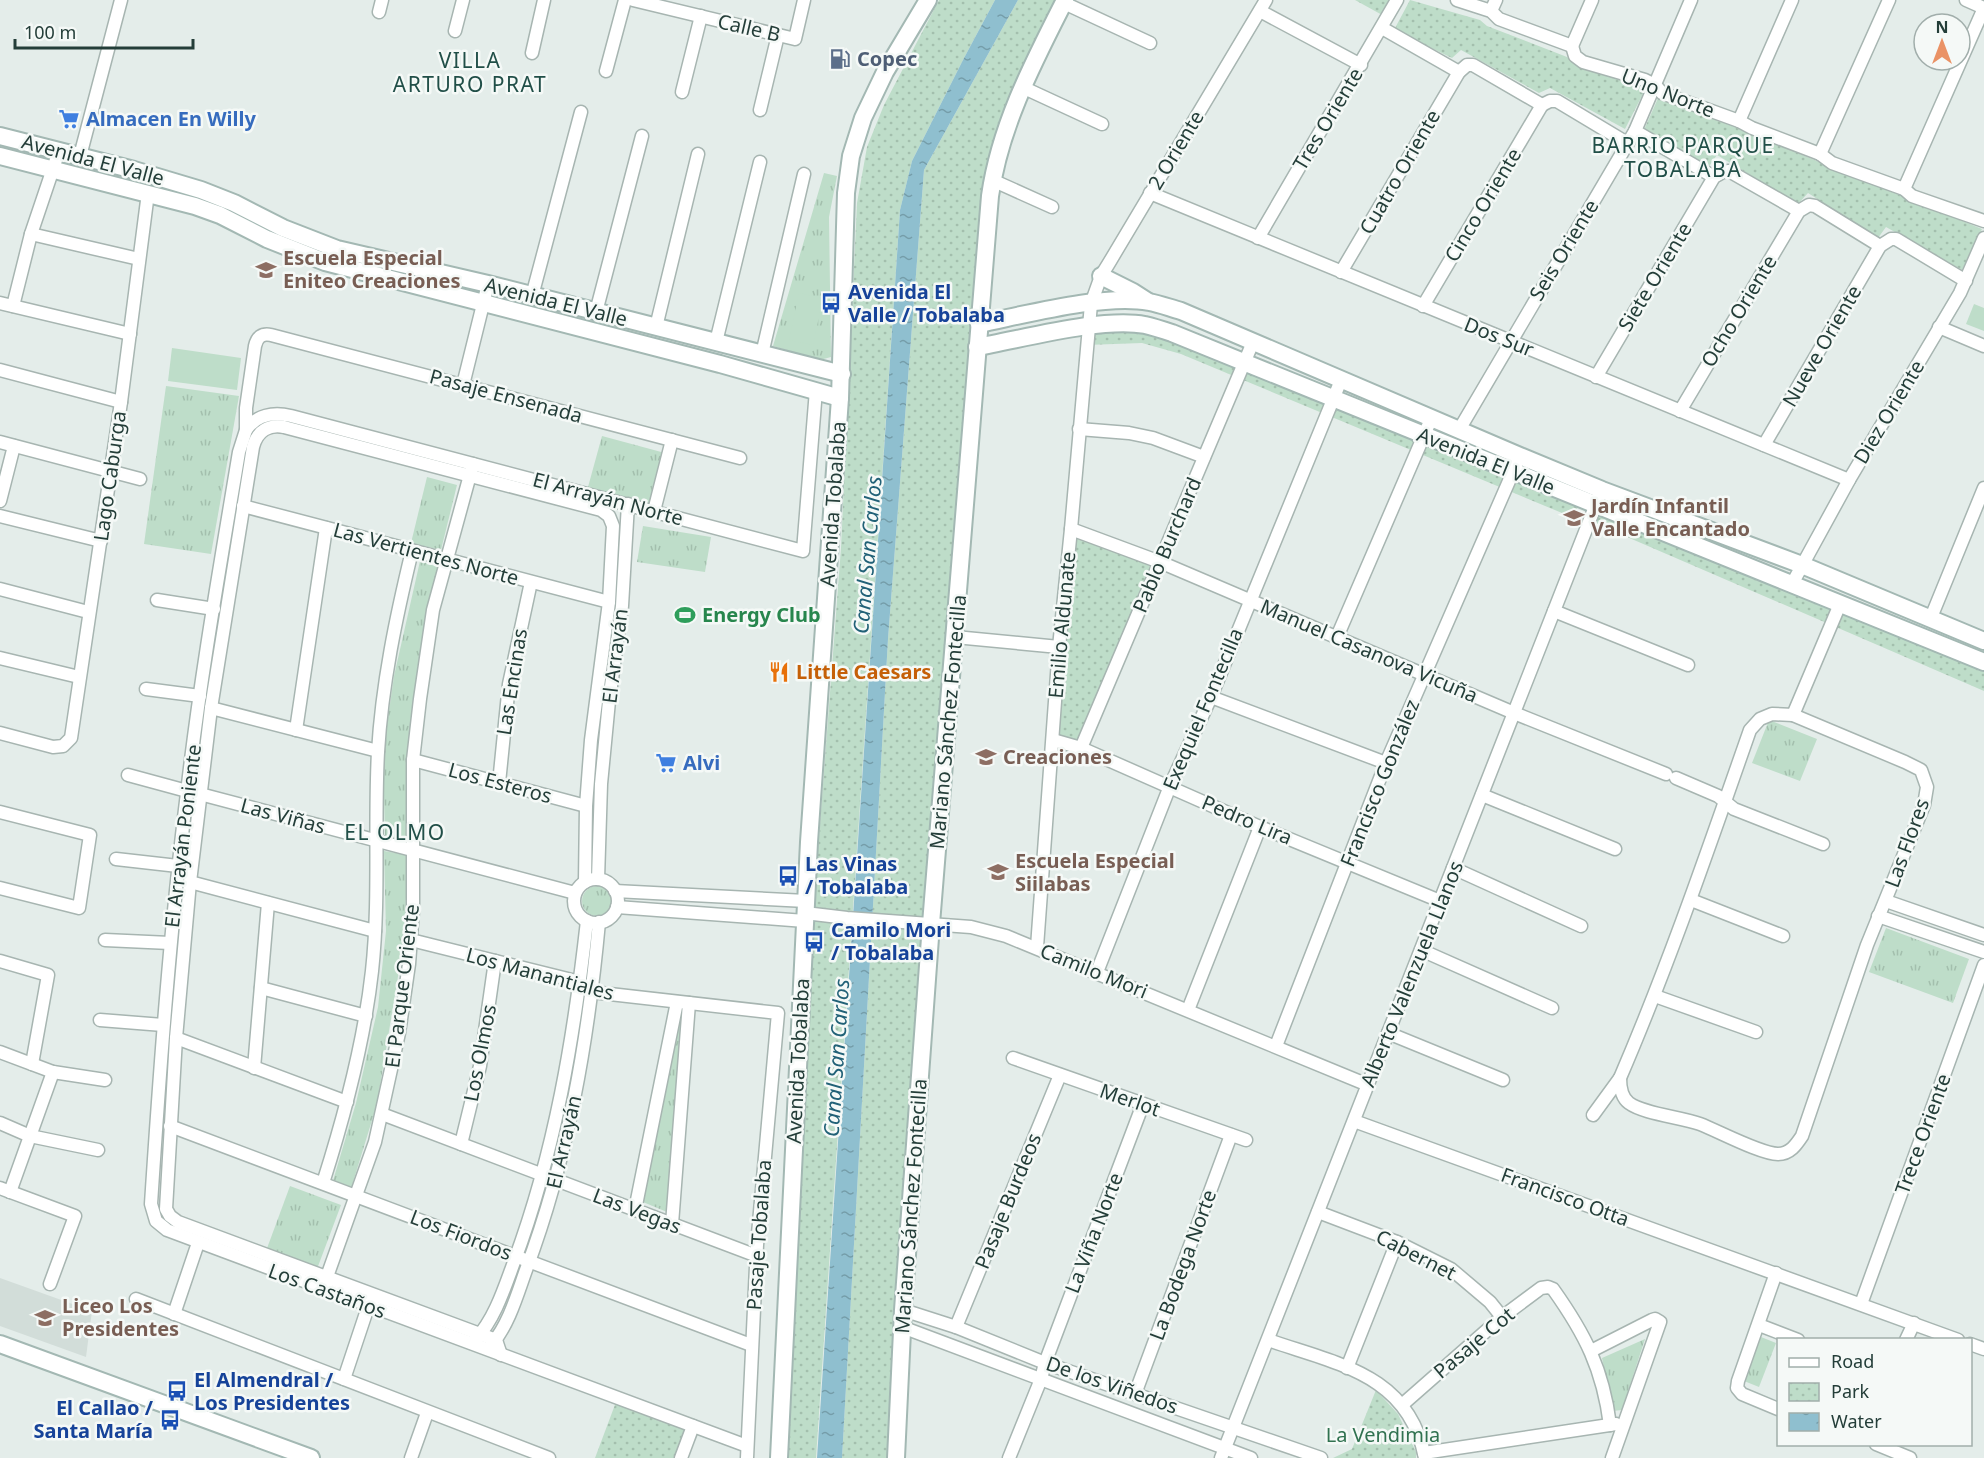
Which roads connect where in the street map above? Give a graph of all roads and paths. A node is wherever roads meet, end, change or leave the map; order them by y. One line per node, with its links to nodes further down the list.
1 (121, 0): 45 (street)
2 (463, 0): 21 (street)
3 (544, 0): 25 (street)
4 (625, 0): 27 (street)
5 (633, 0): 19 (street, Calle B)
6 (804, 0): 22 (street, Calle B)
7 (927, 0): 91 (street, Avenida Tobalaba)
8 (1397, 0): 20 (street, Tres Oriente)
9 (1457, 0): 17 (street, Uno Norte)
10 (1592, 0): 24 (street)
11 (1690, 0): 29 (street, Seis Oriente)
12 (1792, 0): 35 (street)
13 (1889, 0): 43 (street)
14 (1966, 0): 18 (street)
15 (1065, 1): 23 (street); 30 (street, Mariano Sánchez Fontecilla)
16 (1263, 5): 26 (street); 55 (street, 2 Oriente)
17 (1493, 6): 24 (street, Uno Norte)
18 (1984, 8): 53 (street)
19 (701, 16): 22 (street, Calle B); 31 (street)
20 (1382, 28): 26 (street, Tres Oriente); 28 (street)
21 (455, 31)
22 (778, 34): 33 (street)
23 (1150, 44)
24 (1572, 46): 29 (street, Uno Norte)
25 (532, 53)
26 (1360, 65): 60 (street, Tres Oriente)
27 (606, 71)
28 (1460, 72): 32 (street); 64 (street, Cuatro Oriente)
29 (1655, 85): 35 (street, Uno Norte); 37 (street, Seis Oriente)
30 (1022, 87): 36 (street); 51 (street, Mariano Sánchez Fontecilla)
31 (682, 92)
32 (1542, 105): 40 (street); 73 (street, Cinco Oriente)
33 (760, 110)
34 (581, 111): 68 (street)
35 (1739, 121): 43 (street, Uno Norte)
36 (1102, 124)
37 (1635, 131): 40 (street, Seis Oriente); 50 (street)
38 (0, 136): 41 (street, Avenida El Valle)
39 (642, 136): 74 (street)
40 (1628, 143): 83 (street, Seis Oriente)
41 (59, 151): 45 (street, Avenida El Valle); 47 (street)
42 (698, 154): 77 (street)
43 (1820, 154): 53 (street, Uno Norte)
44 (0, 156): 47 (street, Avenida El Valle)
45 (80, 156): 48 (street, Avenida El Valle)
46 (760, 162): 81 (street)
47 (52, 170): 52 (street, Avenida El Valle); 59 (street)
48 (134, 170): 52 (street); 67 (street, Avenida El Valle)
49 (804, 174): 87 (street)
50 (1714, 177): 57 (street); 92 (street, Siete Oriente)
51 (992, 180): 56 (street); 75 (street, Mariano Sánchez Fontecilla)
52 (131, 189): 54 (street, Avenida El Valle)
53 (1904, 189): 58 (street, Uno Norte)
54 (148, 193): 63 (street, Lago Caburga); 70 (street, Avenida El Valle)
55 (1150, 193): 60 (street, Dos Sur); 65 (street, 2 Oriente)
56 (1052, 207)
57 (1799, 211): 62 (street); 100 (street, Ocho Oriente)
58 (1984, 221)
59 (31, 234): 63 (street); 71 (street)
60 (1258, 238): 64 (street, Dos Sur)
61 (1984, 238): 66 (street, Diez Oriente)
62 (1880, 246): 66 (street); 110 (street, Nueve Oriente)
63 (140, 259): 79 (street, Lago Caburga)
64 (1341, 272): 73 (street, Dos Sur)
65 (1101, 276): 69 (street); 72 (street, 2 Oriente)
66 (1966, 281): 78 (street, Diez Oriente)
67 (488, 284): 68 (street, Avenida El Valle); 70 (street)
68 (532, 296): 74 (street, Avenida El Valle)
69 (1148, 302): 72 (street, Avenida El Valle); 82 (street, Avenida El Valle)
70 (483, 303): 89 (street, Avenida El Valle); 94 (street)
71 (6, 304): 79 (street)
72 (1090, 304): 75 (street, Avenida El Valle); 76 (street, Emilio Aldunate)
73 (1423, 306): 83 (street, Dos Sur)
74 (596, 312): 77 (street, Avenida El Valle)
75 (979, 324): 85 (street, Mariano Sánchez Fontecilla)
76 (1088, 326): 85 (street, Avenida El Valle); 88 (street, Avenida El Valle); 104 (street, Emilio Aldunate)
77 (656, 327): 81 (street, Avenida El Valle)
78 (1939, 327): 84 (street); 122 (street, Diez Oriente)
79 (130, 334): 99 (street, Lago Caburga)
80 (271, 335): 94 (street, Pasaje Ensenada); 97 (street, El Arrayán Poniente)
81 (716, 342): 86 (street, Avenida El Valle)
82 (1253, 342): 88 (street, Pablo Burchard); 93 (street, Avenida El Valle)
83 (1510, 342): 92 (street, Dos Sur); 106 (street, Seis Oriente)
84 (1984, 346)
85 (977, 347): 150 (street, Mariano Sánchez Fontecilla)
86 (742, 349): 87 (street, Avenida El Valle); 89 (street)
87 (762, 354): 91 (street, Avenida El Valle)
88 (1245, 362): 98 (street, Avenida El Valle); 116 (street, Pablo Burchard)
89 (720, 364): 95 (street, Avenida El Valle)
90 (0, 370): 99 (street)
91 (842, 374): 96 (street, Avenida Tobalaba)
92 (1596, 376): 100 (street, Dos Sur)
93 (1341, 380): 98 (street, Exequiel Fontecilla); 102 (street, Avenida El Valle)
94 (463, 385): 108 (street, Pasaje Ensenada)
95 (816, 390): 96 (street, Avenida El Valle); 135 (street, Avenida Tobalaba)
96 (840, 398): 201 (street, Avenida Tobalaba)
97 (247, 399): 101 (street, El Arrayán Norte); 105 (street, El Arrayán Poniente)
98 (1333, 399): 107 (street, Avenida El Valle); 143 (street, Exequiel Fontecilla)
99 (121, 402): 118 (street, Lago Caburga)
100 (1680, 411): 110 (street, Dos Sur)
101 (277, 414): 105 (street); 114 (street, El Arrayán Norte)
102 (1431, 419): 106 (street, Avenida El Valle); 107 (street)
103 (264, 429): 113 (street, El Arrayán Poniente); 114 (street, El Arrayán Norte)
104 (1079, 429): 116 (street); 132 (street, Emilio Aldunate)
105 (246, 430): 112 (street, El Arrayán Poniente)
106 (1459, 430): 115 (street, Avenida El Valle)
107 (1425, 436): 120 (street, Avenida El Valle); 151 (street)
108 (672, 440): 117 (street, Pasaje Ensenada); 128 (street)
109 (0, 442): 111 (street)
110 (1764, 445): 122 (street, Dos Sur)
111 (14, 446): 118 (street); 125 (street)
112 (238, 452): 113 (street); 146 (street, El Arrayán Poniente)
113 (252, 454): 127 (street, El Arrayán Poniente)
114 (412, 454): 119 (street, El Arrayán Norte)
115 (1520, 456): 120 (street, Francisco González); 124 (street, Avenida El Valle)
116 (1204, 457): 137 (street, Pablo Burchard)
117 (740, 458)
118 (110, 470): 121 (street); 133 (street, Lago Caburga)
119 (472, 470): 126 (street, El Arrayán Norte); 130 (street, El Arrayán Norte); 136 (street, El Parque Oriente)
120 (1513, 473): 124 (street, Avenida El Valle); 157 (street, Francisco González)
121 (140, 479)
122 (1849, 480): 138 (street, Diez Oriente)
123 (1984, 488): 149 (street)
124 (1599, 497): 138 (street, Avenida El Valle); 140 (street, Avenida El Valle); 147 (street, Alberto Valenzuela Llanos)
125 (0, 501)
126 (628, 504): 128 (street, El Arrayán Norte); 190 (street, El Arrayán)
127 (243, 506): 131 (street, Las Vertientes Norte); 162 (street, El Arrayán Poniente)
128 (654, 511): 135 (street, El Arrayán Norte)
129 (0, 516): 133 (street)
130 (609, 516): 144 (street, El Arrayán)
131 (326, 528): 134 (street, Las Vertientes Norte); 165 (street)
132 (1071, 529): 137 (street, Manuel Casanova Vicuña); 153 (street, Emilio Aldunate)
133 (101, 541): 148 (street, Lago Caburga)
134 (412, 550): 136 (street, Las Vertientes Norte); 169 (street)
135 (802, 551)
136 (446, 560): 139 (street, Las Vertientes Norte); 170 (street, El Parque Oriente)
137 (1160, 562): 143 (street, Manuel Casanova Vicuña); 168 (street, Pablo Burchard)
138 (1803, 565): 140 (street, Diez Oriente); 149 (street, Avenida El Valle)
139 (531, 582): 144 (street, Las Vertientes Norte); 173 (street, Las Encinas)
140 (1792, 584): 145 (street, Avenida El Valle)
141 (0, 589): 148 (street)
142 (157, 600): 146 (street)
143 (1250, 601): 151 (street, Manuel Casanova Vicuña); 161 (street, Exequiel Fontecilla)
144 (609, 602): 179 (street, El Arrayán)
145 (1840, 604): 155 (street, Avenida El Valle); 164 (street)
146 (214, 609): 160 (street, El Arrayán Poniente)
147 (1554, 611): 156 (street); 163 (street, Alberto Valenzuela Llanos)
148 (88, 612): 158 (street, Lago Caburga)
149 (1930, 620): 152 (street, Avenida El Valle)
150 (955, 637): 153 (street); 205 (street, Mariano Sánchez Fontecilla)
151 (1337, 637): 157 (street, Manuel Casanova Vicuña)
152 (1984, 641)
153 (1059, 647): 167 (street, Emilio Aldunate)
154 (0, 658): 158 (street)
155 (1984, 662)
156 (1688, 665)
157 (1424, 674): 163 (street, Manuel Casanova Vicuña); 171 (street, Francisco González)
158 (79, 677): 166 (street, Lago Caburga)
159 (146, 689): 160 (street)
160 (200, 696): 175 (street, El Arrayán Poniente)
161 (1211, 697): 171 (street); 174 (street, Exequiel Fontecilla)
162 (211, 708): 165 (street); 176 (street, El Arrayán Poniente)
163 (1514, 713): 177 (street, Alberto Valenzuela Llanos); 178 (street, Manuel Casanova Vicuña)
164 (1792, 716): 178 (street, Las Flores); 198 (street, Las Flores)
165 (296, 730): 169 (street)
166 (0, 733)
167 (1053, 740): 168 (street, Pedro Lira); 213 (street, Emilio Aldunate)
168 (1081, 748): 174 (street, Pedro Lira)
169 (378, 751): 182 (street)
170 (413, 760): 173 (street, Los Esteros); 185 (street, El Parque Oriente)
171 (1386, 763): 187 (street, Francisco González)
172 (128, 775): 175 (street)
173 (499, 783): 179 (street, Los Esteros)
174 (1170, 786): 181 (street, Pedro Lira); 219 (street, Exequiel Fontecilla)
175 (187, 791): 188 (street, El Arrayán Poniente)
176 (200, 794): 182 (street, Las Viñas); 191 (street, El Arrayán Poniente)
177 (1482, 795): 184 (street); 189 (street, Alberto Valenzuela Llanos)
178 (1725, 801): 183 (street, Manuel Casanova Vicuña); 196 (street, Las Flores)
179 (586, 806): 190 (street, El Arrayán)
180 (0, 812): 192 (street)
181 (1260, 827): 187 (street, Pedro Lira); 226 (street)
182 (377, 841): 185 (street, Las Viñas); 207 (street)
183 (1823, 844)
184 (1615, 849)
185 (413, 850): 194 (street, Las Viñas); 211 (street, El Parque Oriente)
186 (116, 859): 188 (street)
187 (1347, 862): 197 (street, Pedro Lira); 234 (street, Francisco González)
188 (178, 866): 212 (street, El Arrayán Poniente)
189 (1454, 868): 197 (street, Alberto Valenzuela Llanos); 206 (street)
190 (591, 880): 193 (street); 194 (street)
191 (190, 882): 199 (street); 233 (street, El Arrayán Poniente)
192 (0, 888)
193 (615, 891): 195 (street); 200 (street)
194 (575, 893): 204 (street)
195 (729, 897): 201 (street); 202 (street)
196 (1691, 900): 209 (street); 223 (street, Las Flores)
197 (1440, 901): 214 (street, Alberto Valenzuela Llanos)
198 (1886, 901): 203 (street, Las Flores); 208 (street)
199 (268, 903): 207 (street); 221 (street)
200 (616, 907): 202 (street); 204 (street)
201 (806, 912): 202 (street); 205 (street, Camilo Mori); 318 (street, Avenida Tobalaba)
202 (727, 914)
203 (1878, 916): 215 (street); 241 (street, Las Flores)
204 (593, 922): 220 (street, El Arrayán); 222 (street, El Arrayán)
205 (931, 924): 213 (street, Camilo Mori); 278 (street, Mariano Sánchez Fontecilla)
206 (1581, 927)
207 (375, 931): 228 (street)
208 (1984, 935)
209 (1783, 936)
210 (105, 940): 212 (street)
211 (411, 940): 217 (street, Los Manantiales); 247 (street, El Parque Oriente)
212 (170, 942): 230 (street, El Arrayán Poniente)
213 (1037, 947): 219 (street, Camilo Mori)
214 (1421, 950): 225 (street); 232 (street, Alberto Valenzuela Llanos)
215 (1984, 952)
216 (0, 961): 237 (street)
217 (495, 961): 220 (street, Los Manantiales); 255 (street, Los Olmos)
218 (1984, 965): 277 (street, Trece Oriente)
219 (1097, 972): 226 (street, Camilo Mori)
220 (580, 982): 222 (street, Los Manantiales); 257 (street, El Arrayán)
221 (261, 988): 228 (street); 238 (street)
222 (592, 992): 224 (street, Los Manantiales); 258 (street, El Arrayán)
223 (1655, 996): 231 (street); 241 (street, Las Flores)
224 (683, 1002): 227 (street, Los Manantiales); 262 (street); 266 (street)
225 (1552, 1008)
226 (1188, 1010): 234 (street, Camilo Mori)
227 (778, 1013): 270 (street, Pasaje Tobalaba)
228 (366, 1016): 245 (street)
229 (100, 1020): 230 (street)
230 (163, 1025): 265 (street, El Arrayán Poniente)
231 (1756, 1032)
232 (1388, 1033): 243 (street); 244 (street, Alberto Valenzuela Llanos)
233 (176, 1038): 238 (street); 251 (street, El Arrayán Poniente)
234 (1276, 1046): 244 (street, Camilo Mori)
235 (0, 1052): 237 (street)
236 (1013, 1058): 240 (street, Merlot)
237 (32, 1064): 239 (street)
238 (254, 1068): 245 (street)
239 (53, 1072): 242 (street); 253 (street)
240 (1060, 1075): 246 (street, Merlot); 284 (street, Pasaje Burdeos)
241 (1620, 1078): 248 (street, Las Flores)
242 (105, 1080)
243 (1503, 1080)
244 (1368, 1084): 249 (street, Alberto Valenzuela Llanos)
245 (347, 1102): 259 (street)
246 (1143, 1104): 252 (street, Merlot); 297 (street, La Viña Norte)
247 (382, 1114): 255 (street, Las Vegas); 261 (street, El Parque Oriente)
248 (1593, 1115)
249 (1354, 1120): 263 (street, Alberto Valenzuela Llanos); 272 (street, Francisco Otta)
250 (0, 1123): 253 (street)
251 (170, 1126): 259 (street, Los Fiordos); 264 (street, El Arrayán Poniente)
252 (1231, 1135): 254 (street, Merlot); 301 (street, La Bodega Norte)
253 (30, 1136): 256 (street); 260 (street)
254 (1246, 1140)
255 (461, 1144): 257 (street, Las Vegas)
256 (98, 1150)
257 (542, 1175): 258 (street, Las Vegas); 269 (street, El Arrayán)
258 (556, 1180): 262 (street, Las Vegas); 271 (street, El Arrayán)
259 (323, 1183): 261 (street, Los Fiordos)
260 (5, 1190): 274 (street)
261 (356, 1196): 269 (street, Los Fiordos); 273 (street, El Parque Oriente)
262 (635, 1210): 266 (street, Las Vegas)
263 (1318, 1212): 267 (street, Cabernet); 290 (street, Alberto Valenzuela Llanos)
264 (167, 1213): 273 (street, Los Castaños)
265 (156, 1221): 268 (street, Los Castaños)
266 (672, 1224): 270 (street, Las Vegas)
267 (1397, 1242): 280 (street, Cabernet); 298 (street)
268 (198, 1243): 273 (street, Los Castaños); 279 (street)
269 (516, 1256): 271 (street, Los Fiordos); 285 (street, El Arrayán)
270 (757, 1256): 293 (street, Pasaje Tobalaba)
271 (530, 1261): 289 (street, El Arrayán); 293 (street, Los Fiordos)
272 (1776, 1273): 277 (street, Francisco Otta); 282 (street)
273 (324, 1283): 276 (street, Los Castaños)
274 (50, 1284)
275 (136, 1299): 279 (street)
276 (370, 1300): 285 (street, Los Castaños); 292 (street, Los Castaños); 299 (street)
277 (1862, 1304): 281 (street, Francisco Otta)
278 (903, 1310): 283 (street, Mariano Sánchez Fontecilla); 284 (street, De los Viñedos)
279 (174, 1314): 299 (street)
280 (1502, 1317): 295 (street, Pasaje Cot); 302 (street, Pasaje Cot)
281 (1914, 1323): 287 (street); 288 (street, Francisco Otta)
282 (1759, 1325): 286 (street); 303 (street)
283 (902, 1327): 300 (street, De los Viñedos); 319 (street, Mariano Sánchez Fontecilla)
284 (956, 1327): 297 (street, De los Viñedos)
285 (480, 1334): 289 (street, Los Castaños); 292 (street, El Arrayán)
286 (1793, 1338)
287 (1907, 1338)
288 (1953, 1338)
289 (496, 1340): 294 (street, El Arrayán); 296 (street)
290 (1268, 1340): 298 (street); 308 (street, Alberto Valenzuela Llanos)
291 (0, 1344): 314 (street)
292 (471, 1344): 294 (street, Los Castaños)
293 (752, 1345): 310 (street, Pasaje Tobalaba)
294 (487, 1350): 296 (street, Los Castaños)
295 (1591, 1351): 305 (street); 306 (street)
296 (501, 1355): 307 (street, Los Castaños)
297 (1045, 1363): 300 (street, La Viña Norte); 301 (street, De los Viñedos)
298 (1347, 1368): 302 (street)
299 (344, 1379): 304 (street)
300 (1041, 1379): 311 (street, De los Viñedos); 320 (street, La Viña Norte)
301 (1136, 1394): 308 (street, De los Viñedos)
302 (1403, 1404): 313 (street)
303 (1777, 1408)
304 (428, 1413): 315 (street); 316 (street)
305 (1626, 1422): 306 (street); 323 (street)
306 (1610, 1425): 313 (street)
307 (693, 1426): 310 (street, Los Castaños); 317 (street)
308 (1234, 1426): 311 (street, Alberto Valenzuela Llanos); 312 (street, De los Viñedos)
309 (1881, 1446): 324 (street)
310 (747, 1452)
311 (1223, 1453): 321 (street, De los Viñedos)
312 (1303, 1455): 322 (street, De los Viñedos)
313 (1425, 1456)
314 (311, 1458)
315 (411, 1458)
316 (549, 1458)
317 (681, 1458)
318 (779, 1458)
319 (896, 1458)
320 (1009, 1458)
321 (1251, 1458)
322 (1321, 1458)
323 (1612, 1458)
324 (1910, 1458)

